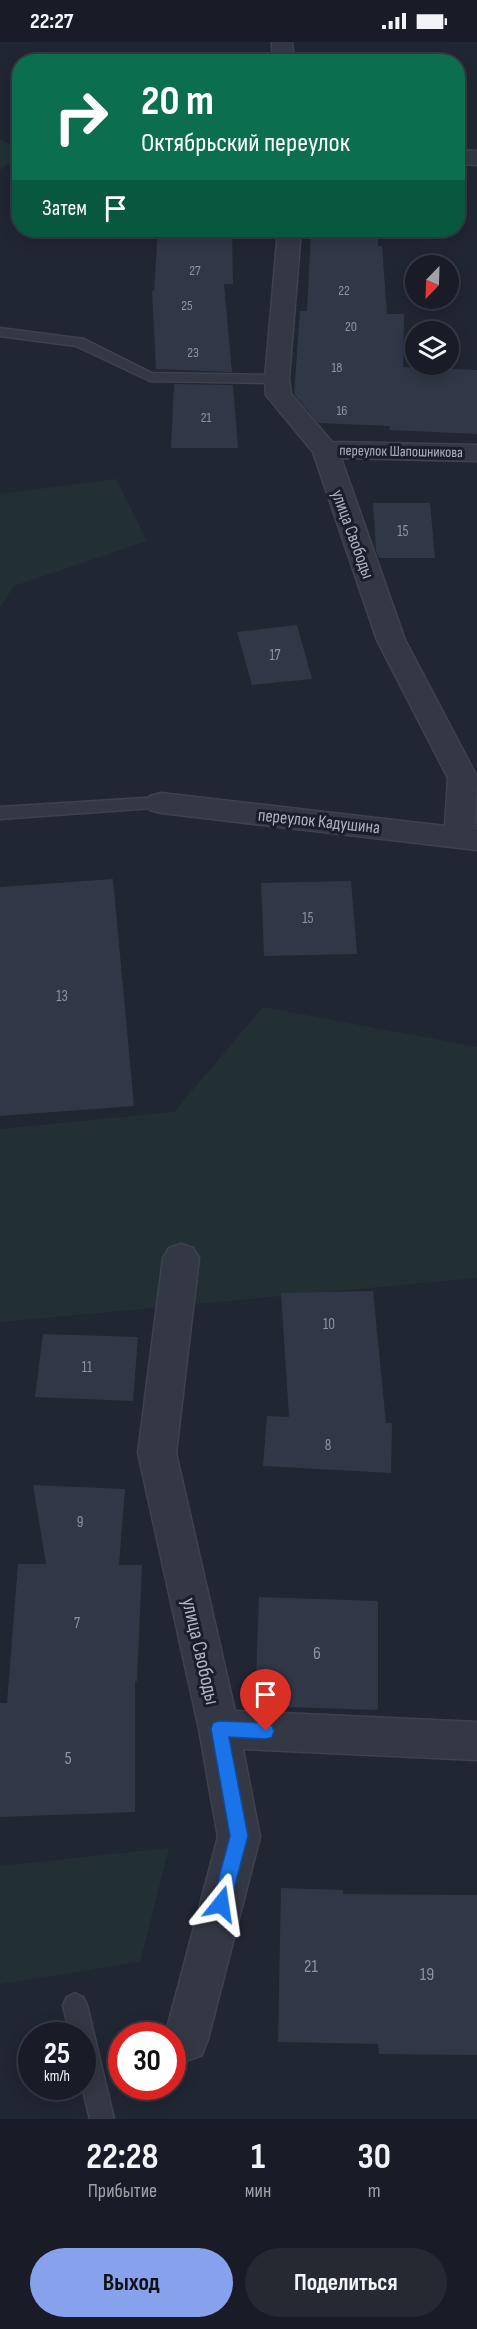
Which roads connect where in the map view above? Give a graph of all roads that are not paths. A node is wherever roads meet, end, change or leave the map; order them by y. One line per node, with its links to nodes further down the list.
1 (288, 237): 3 (street, улица Свободы)
2 (0, 332): 3 (lane)
3 (277, 379): 4 (street, улица Свободы)
4 (325, 450): 5 (street, переулок Шапошникова); 8 (street, улица Свободы)
5 (477, 453)
6 (160, 803): 7 (lane); 8 (street, переулок Кадушина)
7 (0, 813)
8 (468, 838)
9 (181, 1258): 10 (street, улица Свободы)
10 (219, 1729): 11 (street); 14 (street, улица Свободы)
11 (477, 1741)
12 (75, 2005): 13 (lane)
13 (79, 2022)
14 (186, 2039)
15 (96, 2094): 16 (lane)
16 (102, 2119)

